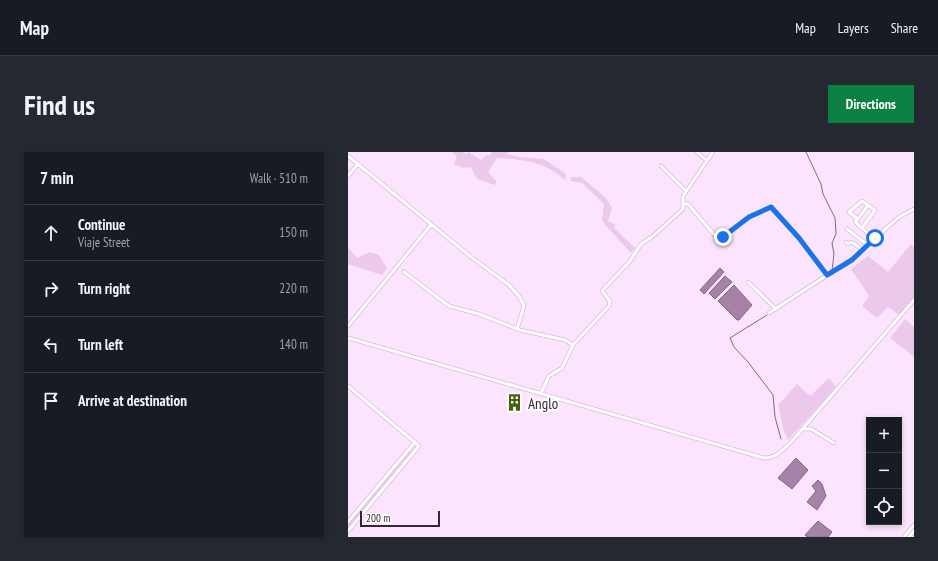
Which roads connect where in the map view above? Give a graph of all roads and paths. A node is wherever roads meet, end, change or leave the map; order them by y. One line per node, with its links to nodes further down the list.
1 (696, 152): 4 (street)
2 (713, 152): 4 (street)
3 (348, 156): 5 (street)
4 (706, 160): 8 (street)
5 (358, 164): 7 (street); 13 (street)
6 (662, 166): 8 (street)
7 (348, 176)
8 (686, 192): 9 (street)
9 (684, 204): 21 (street); 29 (street)
10 (868, 205): 12 (street); 12 (street); 14 (street)
11 (914, 209): 16 (street)
12 (858, 219): 14 (street)
13 (431, 225): 26 (street); 27 (street)
14 (862, 228): 16 (street)
15 (847, 229): 18 (street)
16 (875, 238): 18 (street)
17 (846, 242): 19 (street)
18 (868, 245): 19 (street)
19 (863, 250): 21 (street)
20 (404, 272): 27 (street)
21 (827, 275): 24 (street)
22 (748, 282): 24 (street)
23 (914, 300): 32 (street)
24 (776, 309): 25 (street)
25 (770, 313)
26 (348, 326)
27 (517, 329): 29 (street)
28 (348, 338): 31 (street)
29 (574, 345): 31 (street)
30 (348, 386): 33 (street)
31 (540, 393): 32 (street)
32 (802, 429): 34 (street)
33 (415, 442): 35 (street); 37 (street)
34 (834, 443)
35 (348, 522)
36 (914, 525): 39 (street)
37 (348, 530)
38 (914, 531): 40 (street)
39 (904, 537)
40 (909, 537)

